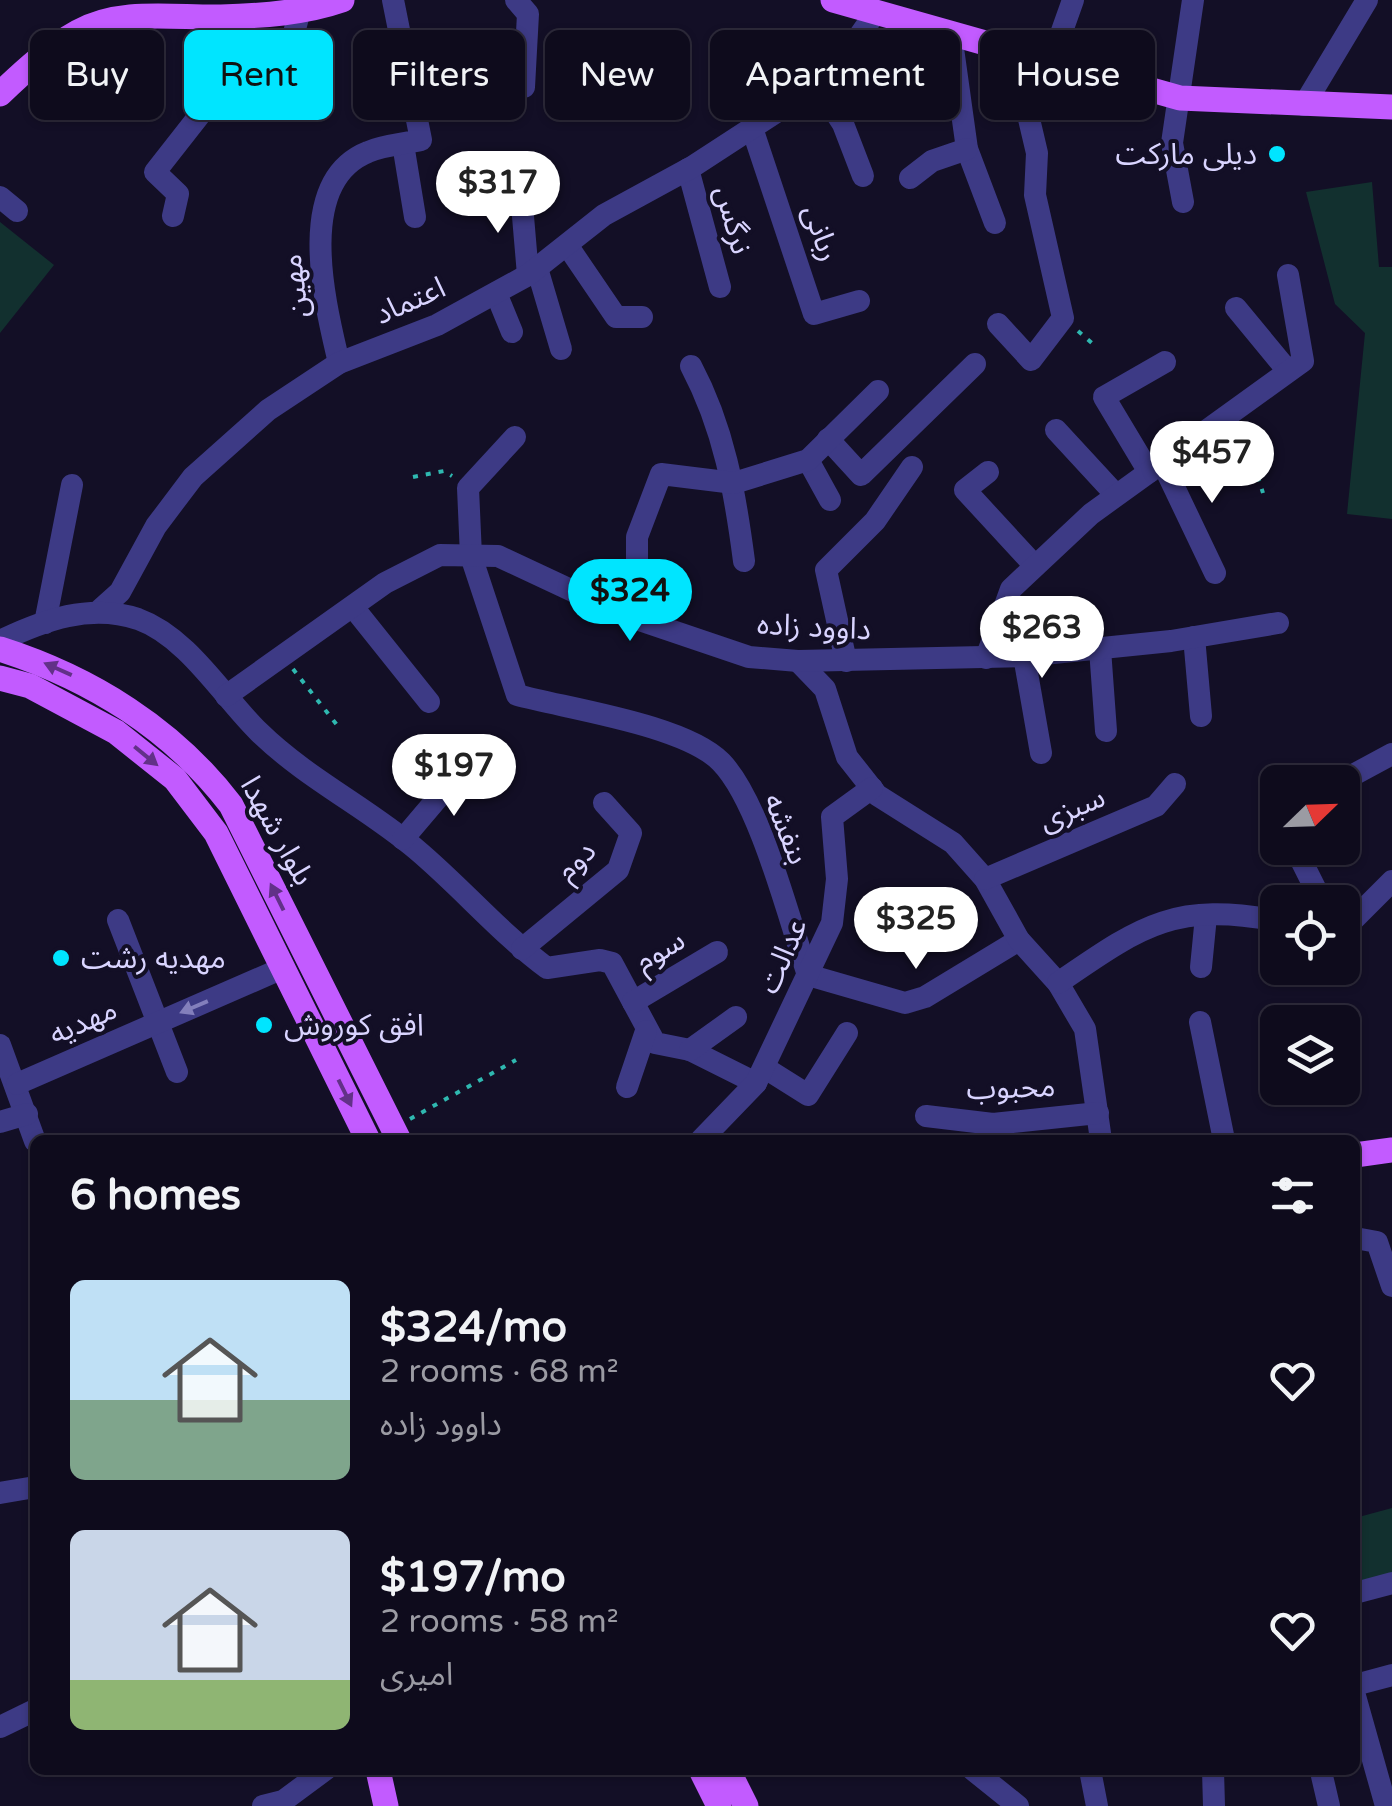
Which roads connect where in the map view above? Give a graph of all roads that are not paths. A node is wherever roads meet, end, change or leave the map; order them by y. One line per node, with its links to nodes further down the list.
1 (342, 0): 8 (main road)
2 (393, 0): 25 (street)
3 (516, 0): 14 (street)
4 (832, 0): 10 (main road)
5 (1074, 0): 13 (street)
6 (1193, 0): 17 (street)
7 (1366, 0): 19 (street)
8 (300, 10): 9 (main road); 32 (street)
9 (103, 12): 16 (main road)
10 (876, 12): 11 (street, اعتماد); 12 (main road)
11 (863, 30)
12 (937, 30)
13 (1062, 30)
14 (525, 68)
15 (1155, 91): 17 (main road)
16 (0, 94)
17 (1180, 98): 19 (main road); 31 (street)
18 (960, 102): 26 (street)
19 (1304, 104): 20 (main road)
20 (1392, 107)
21 (763, 120): 24 (street, اعتماد)
22 (839, 120): 28 (street)
23 (1029, 120): 43 (street)
24 (752, 128): 27 (street, اعتماد); 40 (street, ربانی)
25 (412, 142): 33 (street); 47 (street, مهین)
26 (967, 149): 29 (street); 34 (street)
27 (688, 170): 35 (street, اعتماد); 38 (street, نرگس)
28 (862, 176)
29 (910, 178)
30 (521, 193): 36 (street)
31 (1183, 202)
32 (172, 216)
33 (415, 217)
34 (995, 223)
35 (567, 245): 36 (street, اعتماد); 42 (street)
36 (532, 272): 39 (street, اعتماد); 45 (street)
37 (1288, 274): 50 (street)
38 (720, 287)
39 (496, 292): 44 (street); 47 (street, اعتماد)
40 (859, 300)
41 (1236, 308): 50 (street)
42 (642, 317)
43 (998, 324)
44 (512, 332)
45 (560, 349)
46 (1165, 362): 57 (street)
47 (338, 363): 68 (street, اعتماد)
48 (975, 364): 54 (street)
49 (691, 366): 59 (street)
50 (1296, 366): 57 (street)
51 (878, 391): 54 (street)
52 (1056, 430): 61 (street)
53 (516, 437): 63 (street)
54 (828, 439): 55 (street)
55 (808, 460): 59 (street); 62 (street)
56 (912, 467): 79 (street)
57 (1156, 467): 61 (street); 66 (street)
58 (988, 472): 65 (street)
59 (734, 483): 64 (street); 69 (street)
60 (72, 485): 70 (street)
61 (1116, 495): 65 (street)
62 (830, 500)
63 (471, 556): 67 (street, داوود زاده); 69 (street, داوود زاده); 104 (street, بنفشه)
64 (744, 561)
65 (1036, 566): 77 (street)
66 (1215, 573)
67 (353, 608): 81 (street, داوود زاده); 82 (street)
68 (101, 610): 70 (street); 81 (street)
69 (638, 618): 78 (street, داوود زاده)
70 (45, 622): 73 (street)
71 (1278, 624): 72 (street, داوود زاده)
72 (1194, 638): 74 (street, داوود زاده); 83 (street)
73 (0, 641)
74 (1100, 648): 76 (street, داوود زاده); 84 (street)
75 (0, 649): 102 (main road, بلوار شهدا, one-way to 75)
76 (1024, 656): 77 (street, داوود زاده); 85 (street)
77 (986, 658): 79 (street, داوود زاده)
78 (798, 662): 79 (street, داوود زاده); 90 (street)
79 (846, 662)
80 (0, 678): 102 (main road, بلوار شهدا, one-way to 102)
81 (226, 696): 92 (street)
82 (429, 702)
83 (1201, 716)
84 (1106, 730)
85 (1040, 753)
86 (1392, 754): 88 (street)
87 (465, 766): 92 (street)
88 (1360, 771)
89 (1175, 784): 93 (street, سبزی)
90 (872, 788): 93 (street); 104 (street, عدالت)
91 (604, 803): 100 (street, دوم)
92 (404, 839): 100 (street)
93 (984, 879): 99 (street)
94 (1392, 881): 95 (street)
95 (1360, 909)
96 (1206, 916): 97 (street); 103 (street); 105 (street)
97 (1260, 918)
98 (118, 920): 108 (street)
99 (1019, 940): 104 (street); 105 (street)
100 (522, 948): 106 (street)
101 (718, 952): 106 (street, سوم)
102 (295, 962): 108 (street, مهدیه, one-way to 108); 122 (main road, بلوار شهدا); 124 (main road, بلوار شهدا, one-way to 124)
103 (1200, 967)
104 (808, 975): 115 (street, عدالت)
105 (1058, 984): 118 (street)
106 (634, 1002): 110 (street)
107 (736, 1017): 113 (street)
108 (158, 1022): 114 (street); 116 (street, مهدیه)
109 (1200, 1022): 127 (street)
110 (646, 1031): 113 (street); 117 (street)
111 (848, 1033): 115 (street)
112 (0, 1044): 116 (street)
113 (690, 1050): 115 (street)
114 (176, 1072)
115 (760, 1076): 125 (street, عدالت)
116 (17, 1084): 119 (street)
117 (627, 1087)
118 (1098, 1113): 120 (street, محبوب); 126 (street)
119 (27, 1114): 121 (street); 123 (street)
120 (926, 1116)
121 (0, 1122)
122 (396, 1134)
123 (33, 1135)
124 (363, 1135)
125 (706, 1135)
126 (1100, 1135)
127 (1223, 1135)
128 (1392, 1150): 129 (main road)
129 (1360, 1154)
130 (1360, 1239): 131 (street)
131 (1392, 1286)
132 (30, 1488): 133 (street)
133 (0, 1493)
134 (1392, 1583): 135 (street)
135 (1360, 1592)
136 (1392, 1675): 137 (street)
137 (1360, 1684)
138 (1360, 1709): 149 (street)
139 (30, 1713): 140 (street)
140 (0, 1727)
141 (318, 1775): 150 (street)
142 (379, 1775): 151 (main road)
143 (704, 1775): 152 (main road)
144 (730, 1775): 153 (main road)
145 (979, 1775): 154 (street)
146 (1091, 1775): 155 (street)
147 (1214, 1775): 156 (street)
148 (1322, 1776): 157 (street)
149 (1385, 1776): 158 (street)
150 (264, 1806)
151 (386, 1806)
152 (719, 1806)
153 (746, 1806)
154 (1018, 1806)
155 (1097, 1806)
156 (1214, 1806)
157 (1329, 1806)
158 (1386, 1806)

